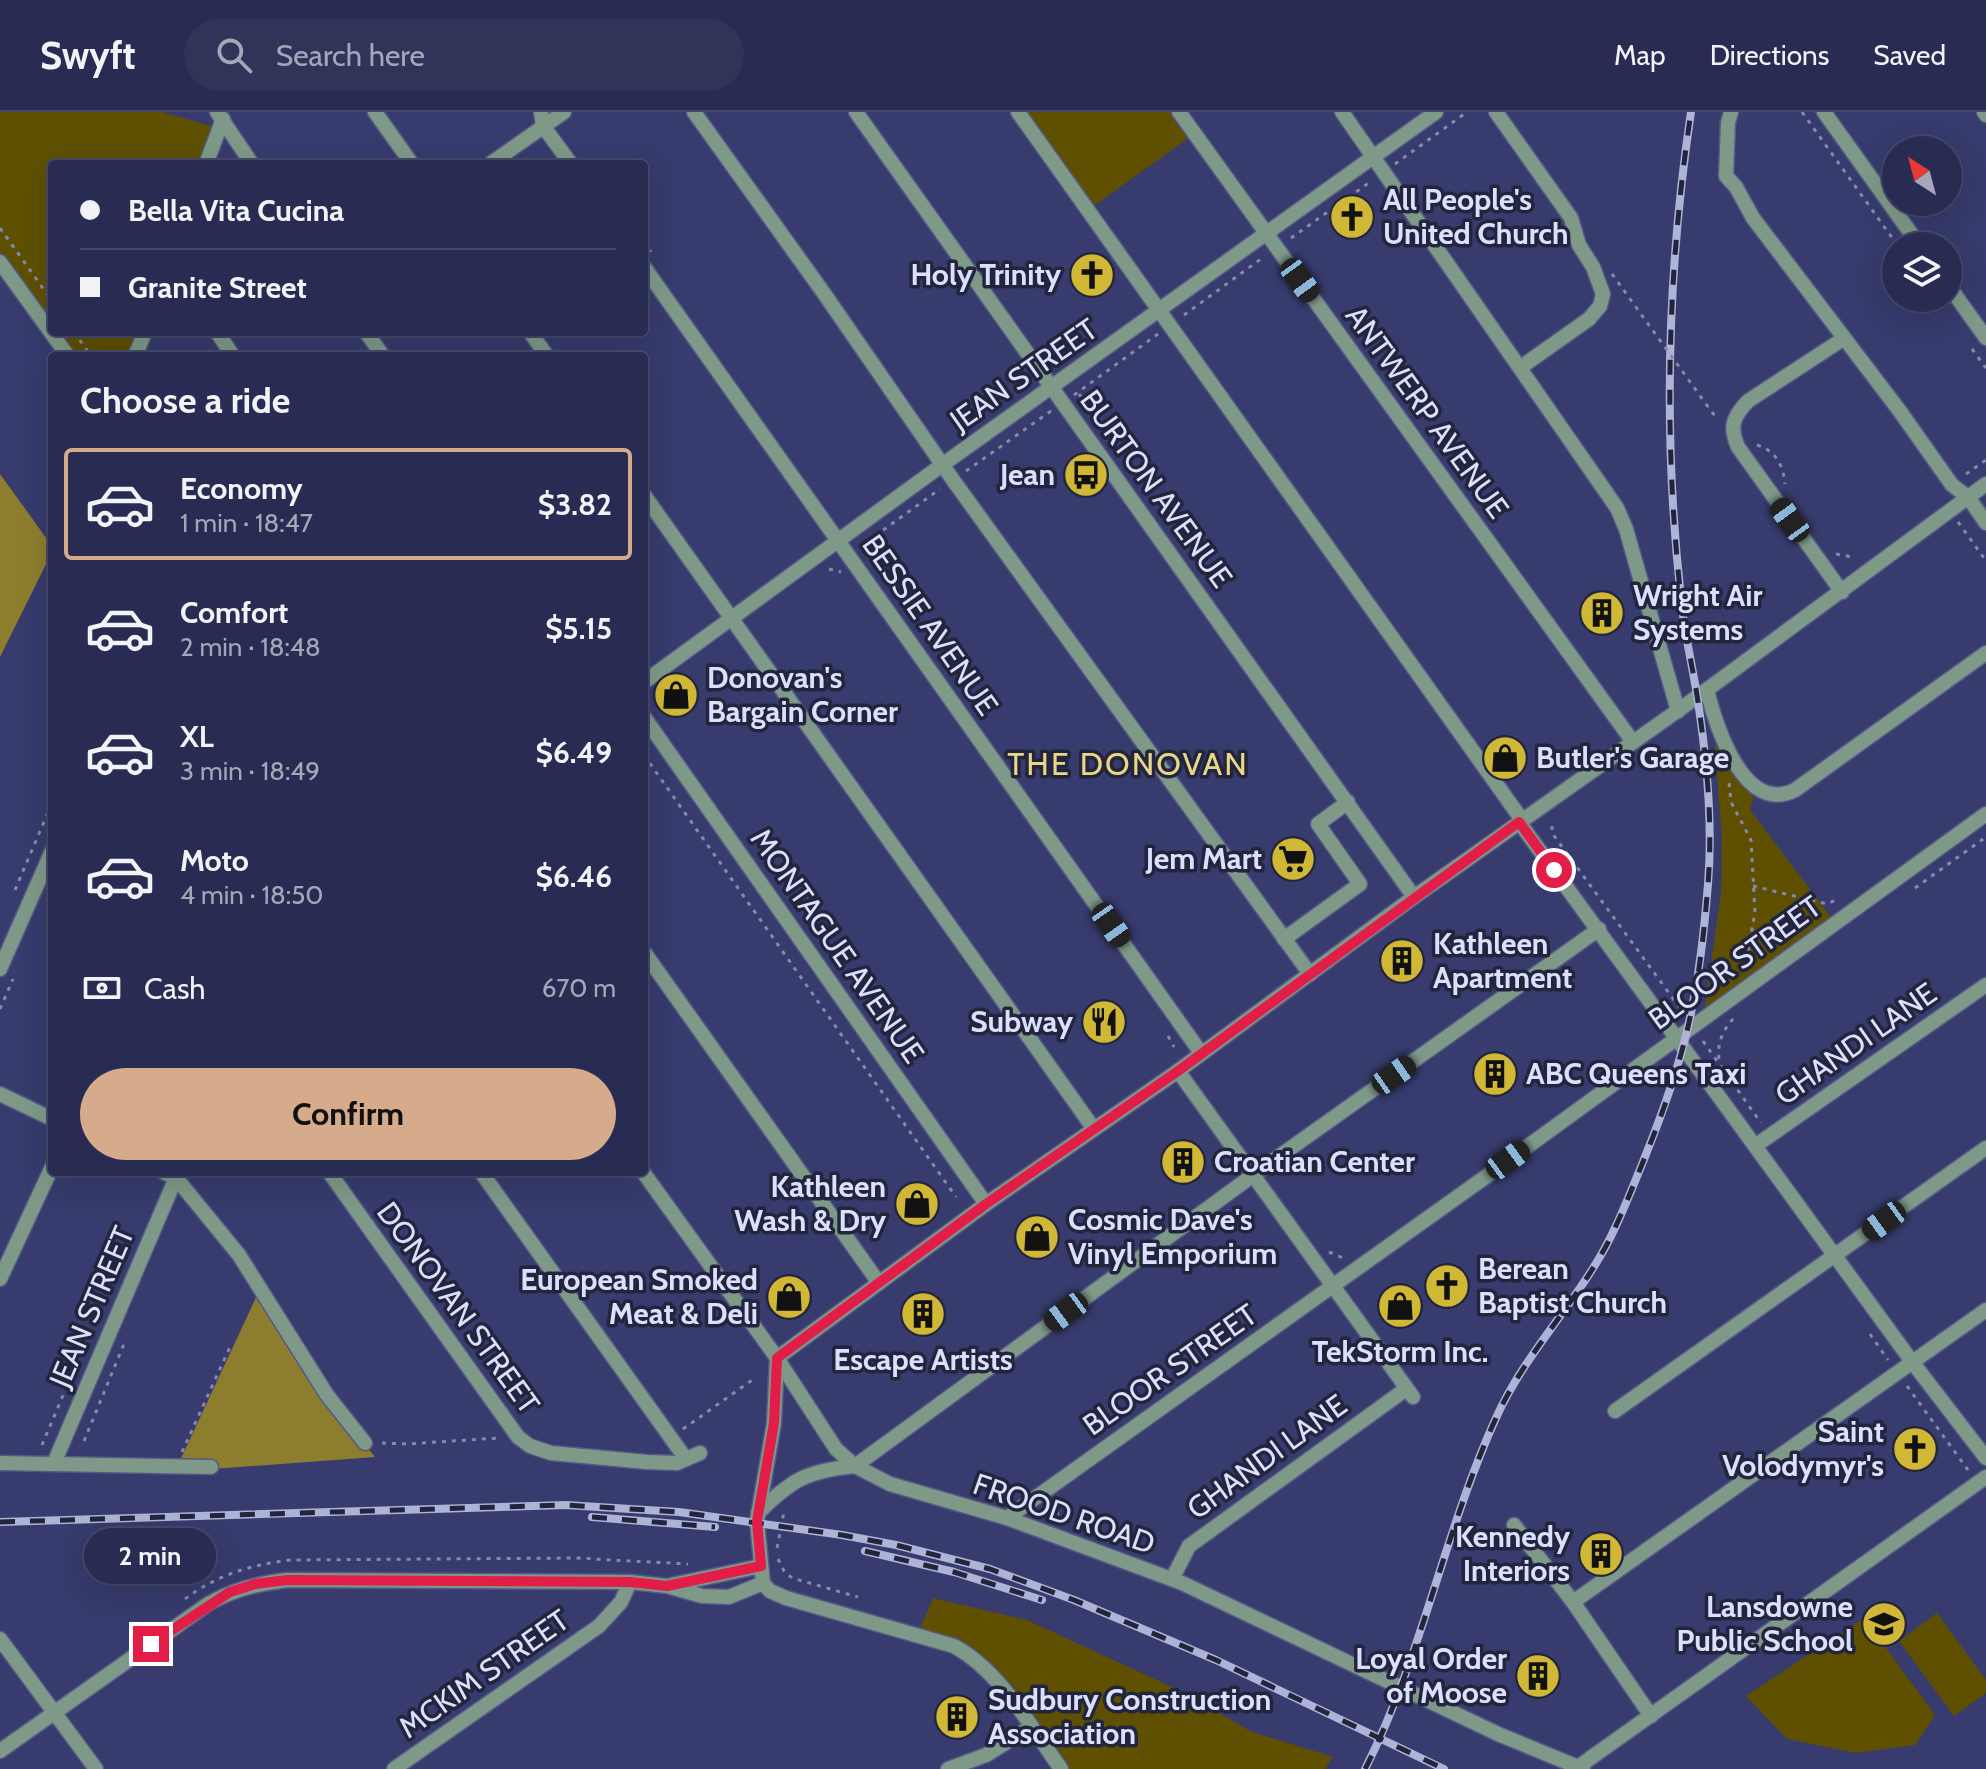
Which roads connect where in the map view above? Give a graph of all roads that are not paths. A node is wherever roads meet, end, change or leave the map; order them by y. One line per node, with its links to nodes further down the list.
1 (375, 112): 17 (street)
2 (564, 112): 13 (street)
3 (694, 112): 31 (street)
4 (856, 112): 30 (street, BURTON AVENUE)
5 (1018, 112): 25 (street)
6 (1179, 112): 21 (street, ANTWERP AVENUE)
7 (1342, 112): 14 (street)
8 (1436, 112): 14 (street, JEAN STREET)
9 (1496, 112): 29 (street)
10 (1731, 112): 28 (street)
11 (1824, 112): 20 (street)
12 (220, 116): 15 (street); 16 (street)
13 (542, 119): 18 (street); 19 (street)
14 (1374, 157): 21 (street, JEAN STREET); 29 (street)
15 (207, 160)
16 (249, 160)
17 (409, 160)
18 (495, 160)
19 (568, 160)
20 (1910, 232)
21 (1266, 234): 25 (street, JEAN STREET); 44 (street, ANTWERP AVENUE)
22 (0, 262): 26 (street)
23 (648, 273): 36 (street, BESSIE AVENUE)
24 (1962, 305): 27 (street)
25 (1158, 311): 30 (street, JEAN STREET); 47 (street)
26 (48, 328)
27 (1986, 338)
28 (1843, 339): 33 (street); 37 (street)
29 (1521, 367): 42 (street)
30 (1052, 388): 31 (street, JEAN STREET); 45 (street, BURTON AVENUE)
31 (942, 465): 36 (street, JEAN STREET); 51 (street)
32 (1986, 484): 33 (street)
33 (1968, 497): 35 (street); 37 (street)
34 (648, 501): 38 (street)
35 (1986, 523)
36 (838, 540): 38 (street, JEAN STREET); 57 (street, BESSIE AVENUE)
37 (1842, 592): 41 (street)
38 (731, 619): 40 (street, JEAN STREET); 61 (street)
39 (1986, 653): 41 (street)
40 (648, 679)
41 (1707, 690): 42 (street)
42 (1678, 711): 44 (street)
43 (648, 723): 71 (street, MONTAGUE AVENUE)
44 (1633, 742): 47 (street)
45 (1348, 802): 49 (street, BURTON AVENUE); 51 (street)
46 (1986, 814): 56 (street, BLOOR STREET)
47 (1520, 821): 49 (street); 50 (street)
48 (48, 860): 53 (street)
49 (1414, 897): 54 (street)
50 (1599, 929): 56 (street); 64 (street)
51 (1284, 939): 54 (street)
52 (648, 958): 74 (street)
53 (0, 969)
54 (1310, 974): 57 (street)
55 (1986, 985): 62 (street, GHANDI LANE)
56 (1676, 1038): 62 (street); 75 (street, BLOOR STREET)
57 (1201, 1053): 58 (street)
58 (1178, 1071): 61 (street); 64 (street)
59 (0, 1094): 60 (street)
60 (48, 1117)
61 (1094, 1129): 71 (street)
62 (1755, 1146): 72 (street)
63 (1986, 1148): 72 (street)
64 (1253, 1175): 75 (street); 84 (street)
65 (48, 1176): 73 (street)
66 (172, 1176): 83 (street, JEAN STREET)
67 (175, 1176): 80 (street)
68 (332, 1176): 69 (street, DONOVAN STREET)
69 (484, 1176)
70 (646, 1176): 77 (street, FROOD ROAD)
71 (986, 1204): 74 (street)
72 (1836, 1255): 78 (street); 79 (street)
73 (0, 1279)
74 (879, 1283): 77 (street)
75 (1333, 1286): 88 (street, BLOOR STREET); 91 (street, GHANDI LANE)
76 (1986, 1310): 78 (street)
77 (777, 1358): 84 (street, FROOD ROAD); 87 (street)
78 (1913, 1363): 81 (street); 95 (street)
79 (1615, 1411)
80 (365, 1443)
81 (1986, 1458)
82 (0, 1463): 83 (street)
83 (54, 1463): 85 (street)
84 (855, 1466): 87 (street); 88 (street, FROOD ROAD)
85 (211, 1467)
86 (1986, 1477): 98 (street)
87 (758, 1513): 90 (street)
88 (1007, 1518): 91 (street, FROOD ROAD)
89 (1514, 1525): 95 (street)
90 (761, 1566): 93 (street); 94 (street)
91 (1172, 1579): 101 (street, FROOD ROAD)
92 (630, 1582): 94 (street); 97 (street); 103 (street, MCKIM STREET)
93 (763, 1583): 94 (street); 99 (street)
94 (667, 1586)
95 (1573, 1602): 98 (street)
96 (0, 1639): 97 (street)
97 (55, 1713): 100 (street); 102 (street)
98 (1651, 1716): 101 (street)
99 (1031, 1727): 104 (street); 105 (street)
100 (0, 1751)
101 (1580, 1768)
102 (96, 1769)
103 (394, 1769)
104 (948, 1769)
105 (1061, 1769)

